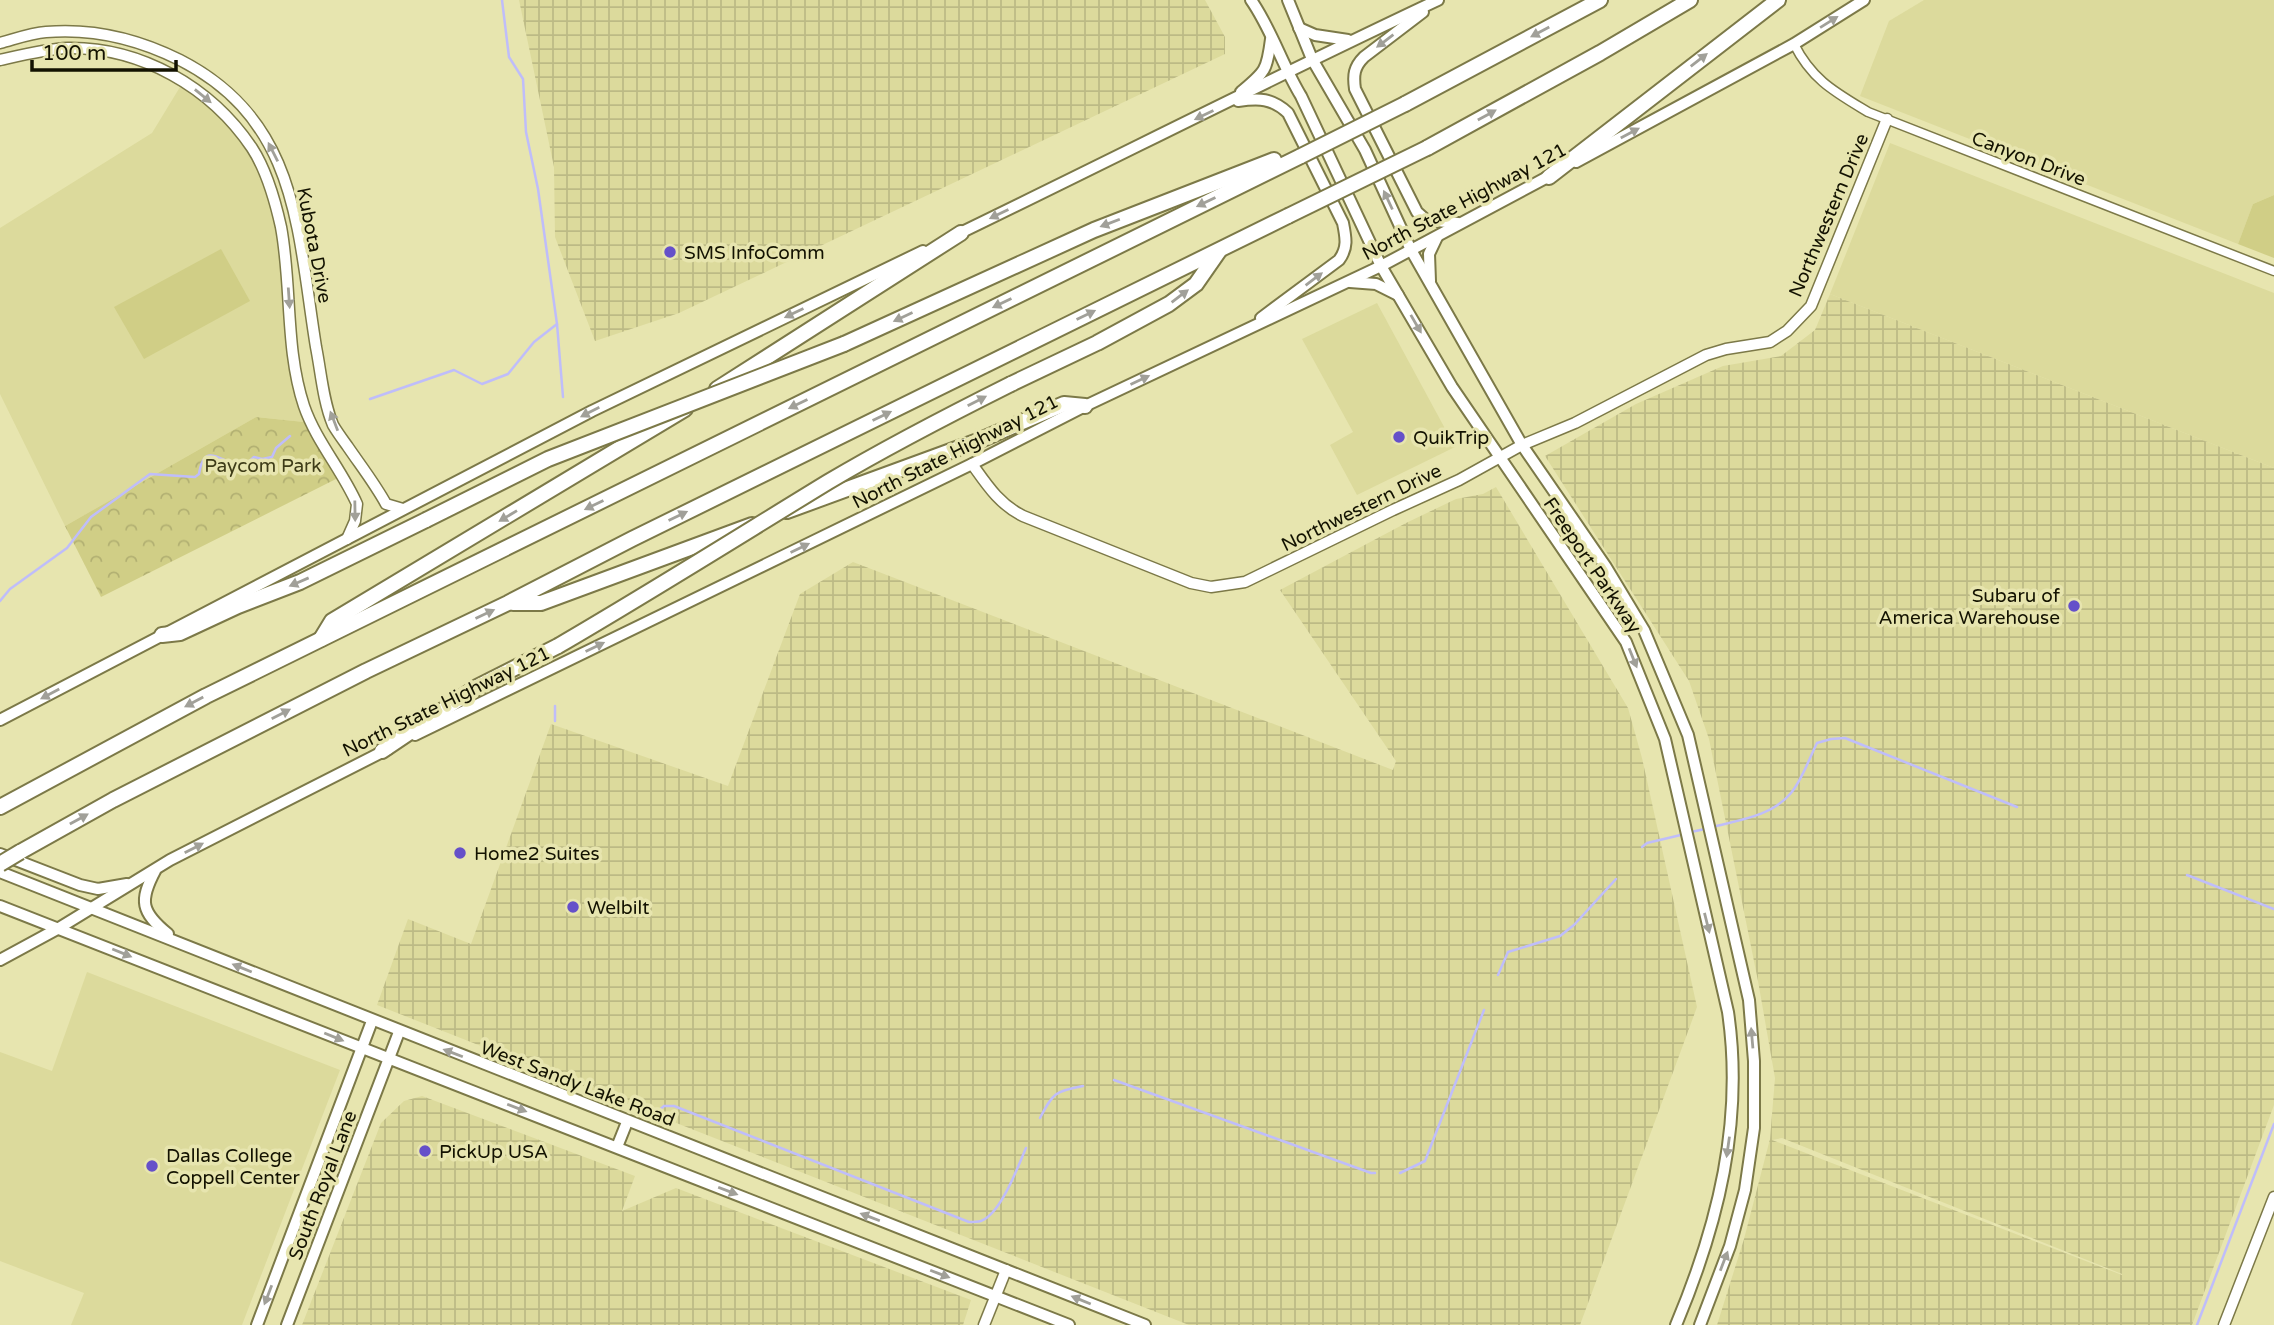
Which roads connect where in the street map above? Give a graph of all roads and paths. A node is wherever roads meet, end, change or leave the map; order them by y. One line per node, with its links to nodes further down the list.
1 (1251, 0): 9 (main road, Freeport Parkway)
2 (1288, 0): 8 (main road, Freeport Parkway)
3 (1439, 0): 10 (main road); 20 (main road, one-way to 20)
4 (1600, 0): 18 (highway, one-way to 18, bridge)
5 (1690, 0): 23 (highway, one-way to 5, bridge)
6 (1779, 0): 19 (highway, one-way to 6)
7 (1864, 0): 12 (main road, North State Highway 121, one-way to 7)
8 (1299, 28): 10 (main road); 13 (main road, Freeport Parkway)
9 (1272, 36): 15 (main road, Freeport Parkway); 16 (main road)
10 (1351, 41): 13 (main road)
11 (0, 43): 35 (street, Kubota Drive, one-way to 11)
12 (1794, 44): 17 (street, Canyon Drive); 19 (main road, North State Highway 121, one-way to 12)
13 (1312, 59): 15 (main road); 24 (main road, Freeport Parkway, one-way to 13)
14 (0, 60): 36 (street, Kubota Drive, one-way to 36)
15 (1287, 73): 16 (main road); 25 (main road, Freeport Parkway)
16 (1228, 103): 21 (main road, one-way to 21); 30 (main road, one-way to 16)
17 (1887, 119): 26 (street, Canyon Drive); 32 (street, Northwestern Drive)
18 (1295, 159): 38 (highway, one-way to 38, bridge); 39 (highway, one-way to 39)
19 (1549, 177): 20 (main road, North State Highway 121)
20 (1461, 223): 22 (main road, North State Highway 121)
21 (961, 233): 35 (main road, one-way to 35); 39 (highway, one-way to 39)
22 (1438, 235): 24 (main road, North State Highway 121); 28 (main road)
23 (1219, 250): 37 (highway, one-way to 23); 41 (highway, one-way to 23, bridge)
24 (1411, 250): 25 (main road, North State Highway 121); 28 (main road, Freeport Parkway)
25 (1381, 265): 27 (main road, North State Highway 121); 29 (main road, Freeport Parkway)
26 (2274, 271)
27 (1348, 282): 29 (main road); 30 (main road, North State Highway 121)
28 (1430, 284): 32 (main road, Freeport Parkway)
29 (1400, 296): 33 (main road, Freeport Parkway, one-way to 33)
30 (1239, 334): 31 (main road, North State Highway 121, one-way to 30)
31 (1086, 406): 34 (main road, North State Highway 121); 37 (highway)
32 (1522, 444): 33 (street, Northwestern Drive); 63 (main road, Freeport Parkway, one-way to 32)
33 (1499, 458): 34 (street, Northwestern Drive); 62 (main road, Freeport Parkway, one-way to 62)
34 (972, 464): 41 (main road, North State Highway 121, one-way to 34)
35 (403, 509): 36 (main road)
36 (346, 539): 38 (main road)
37 (508, 603): 44 (highway, one-way to 37, bridge)
38 (162, 635): 40 (main road, one-way to 40)
39 (321, 639): 42 (highway, one-way to 42)
40 (0, 720)
41 (382, 751): 45 (main road, North State Highway 121, one-way to 41)
42 (0, 807)
43 (0, 855): 47 (main road)
44 (0, 864)
45 (156, 869): 47 (main road, North State Highway 121); 51 (main road)
46 (0, 872): 49 (main road, West Sandy Lake Road)
47 (134, 883): 49 (main road, North State Highway 121)
48 (0, 906): 50 (main road)
49 (94, 908): 50 (main road, North State Highway 121); 51 (main road, West Sandy Lake Road)
50 (59, 928): 52 (main road, North State Highway 121); 55 (main road, one-way to 55)
51 (178, 942): 53 (main road, West Sandy Lake Road, one-way to 51)
52 (0, 960)
53 (372, 1021): 54 (main road, West Sandy Lake Road); 55 (main road, South Royal Lane)
54 (399, 1032): 56 (main road, South Royal Lane); 57 (main road, West Sandy Lake Road, one-way to 54)
55 (362, 1048): 56 (main road); 64 (main road, South Royal Lane, one-way to 64)
56 (389, 1058): 58 (main road, one-way to 58); 65 (main road, South Royal Lane)
57 (627, 1122): 58 (main road); 60 (main road, West Sandy Lake Road, one-way to 57)
58 (617, 1147): 61 (main road, one-way to 61)
59 (2274, 1197): 70 (street)
60 (1006, 1270): 61 (street); 68 (main road, West Sandy Lake Road, one-way to 60)
61 (996, 1296): 66 (street); 67 (main road)
62 (1681, 1312): 63 (main road); 69 (main road, Freeport Parkway)
63 (1701, 1322)
64 (257, 1325)
65 (287, 1325)
66 (985, 1325)
67 (1069, 1325)
68 (1145, 1325)
69 (1676, 1325)
70 (2224, 1325)

